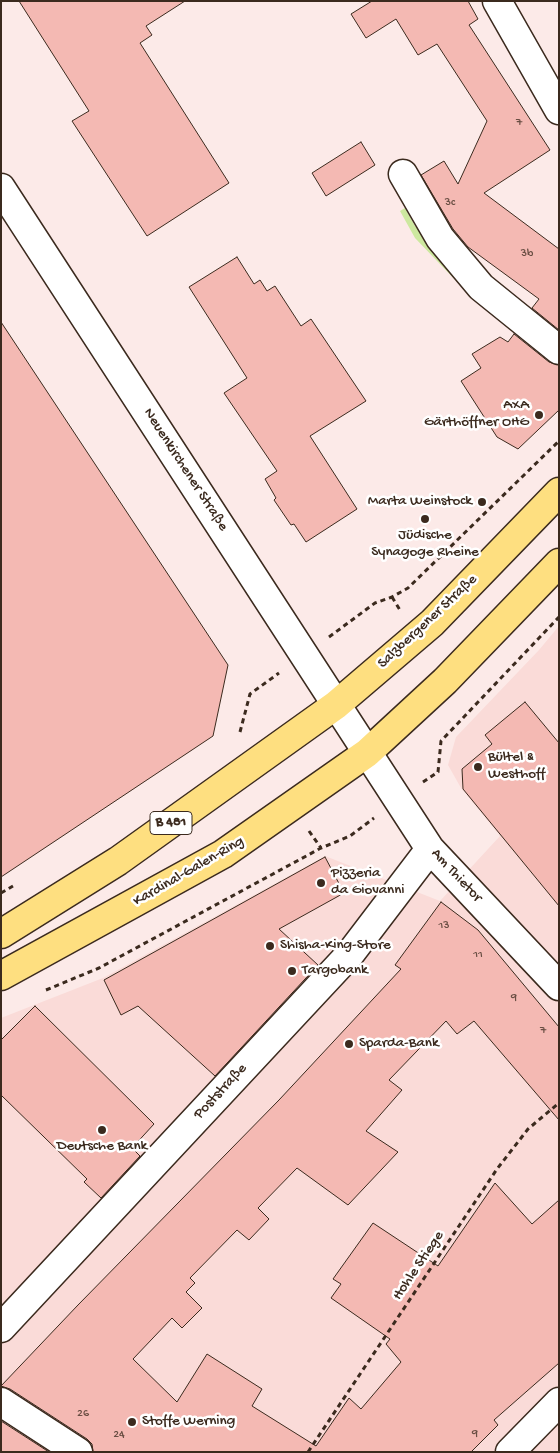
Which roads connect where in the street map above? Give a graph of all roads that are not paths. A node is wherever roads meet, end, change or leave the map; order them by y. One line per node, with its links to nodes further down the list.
1 (497, 1): 2 (street)
2 (559, 110)
3 (403, 174): 5 (street)
4 (1, 188): 8 (street, Neuenkirchener Straße)
5 (559, 350)
6 (559, 492): 8 (main road, Salzbergener Straße / B 481)
7 (559, 563): 9 (main road)
8 (336, 704): 9 (street, Neuenkirchener Straße); 11 (main road, B 481)
9 (367, 753): 10 (street, Am Thietor); 12 (main road, Kardinal-Galen-Ring)
10 (430, 849): 13 (street, Am Thietor); 14 (street, Poststraße)
11 (1, 934)
12 (1, 976)
13 (559, 986)
14 (1, 1328)
15 (1, 1402): 18 (street)
16 (559, 1402): 17 (street)
17 (515, 1450)
18 (78, 1452)

